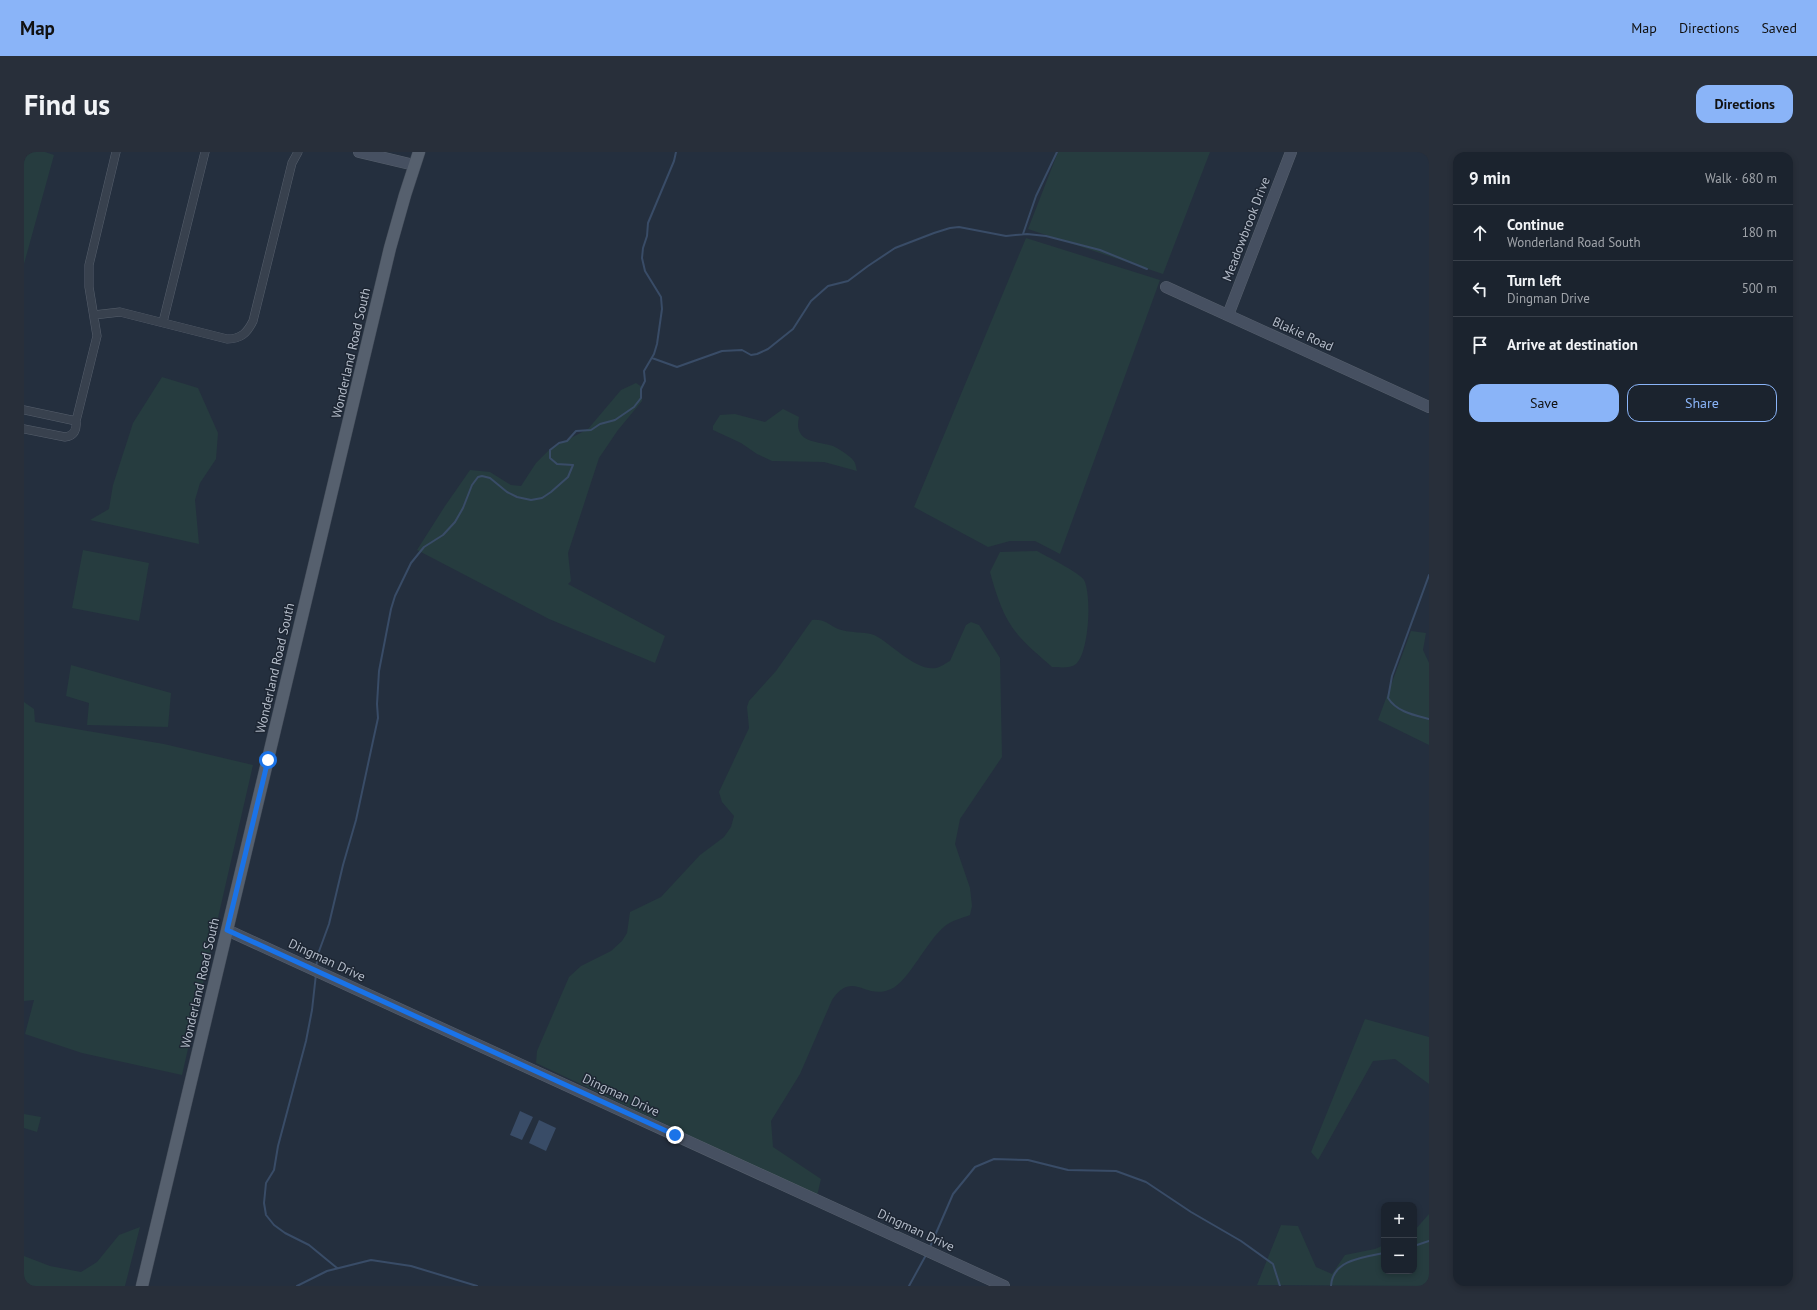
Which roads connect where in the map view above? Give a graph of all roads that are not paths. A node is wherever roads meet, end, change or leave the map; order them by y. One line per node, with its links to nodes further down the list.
1 (116, 152): 11 (street)
2 (205, 152): 13 (street)
3 (291, 152): 8 (street)
4 (298, 152): 8 (street)
5 (359, 152): 9 (street)
6 (419, 152): 9 (main road, Wonderland Road South)
7 (1291, 152): 12 (street, Meadowbrook Drive)
8 (292, 163): 13 (street)
9 (414, 165): 18 (main road, Wonderland Road South)
10 (1166, 287): 12 (street, Blakie Road)
11 (94, 315): 13 (street); 16 (street)
12 (1228, 315): 14 (street, Blakie Road)
13 (163, 322)
14 (1429, 407)
15 (24, 410): 16 (street)
16 (76, 421): 17 (street)
17 (24, 429)
18 (227, 930): 19 (main road, Wonderland Road South); 20 (street, Dingman Drive)
19 (142, 1286)
20 (1004, 1286)

